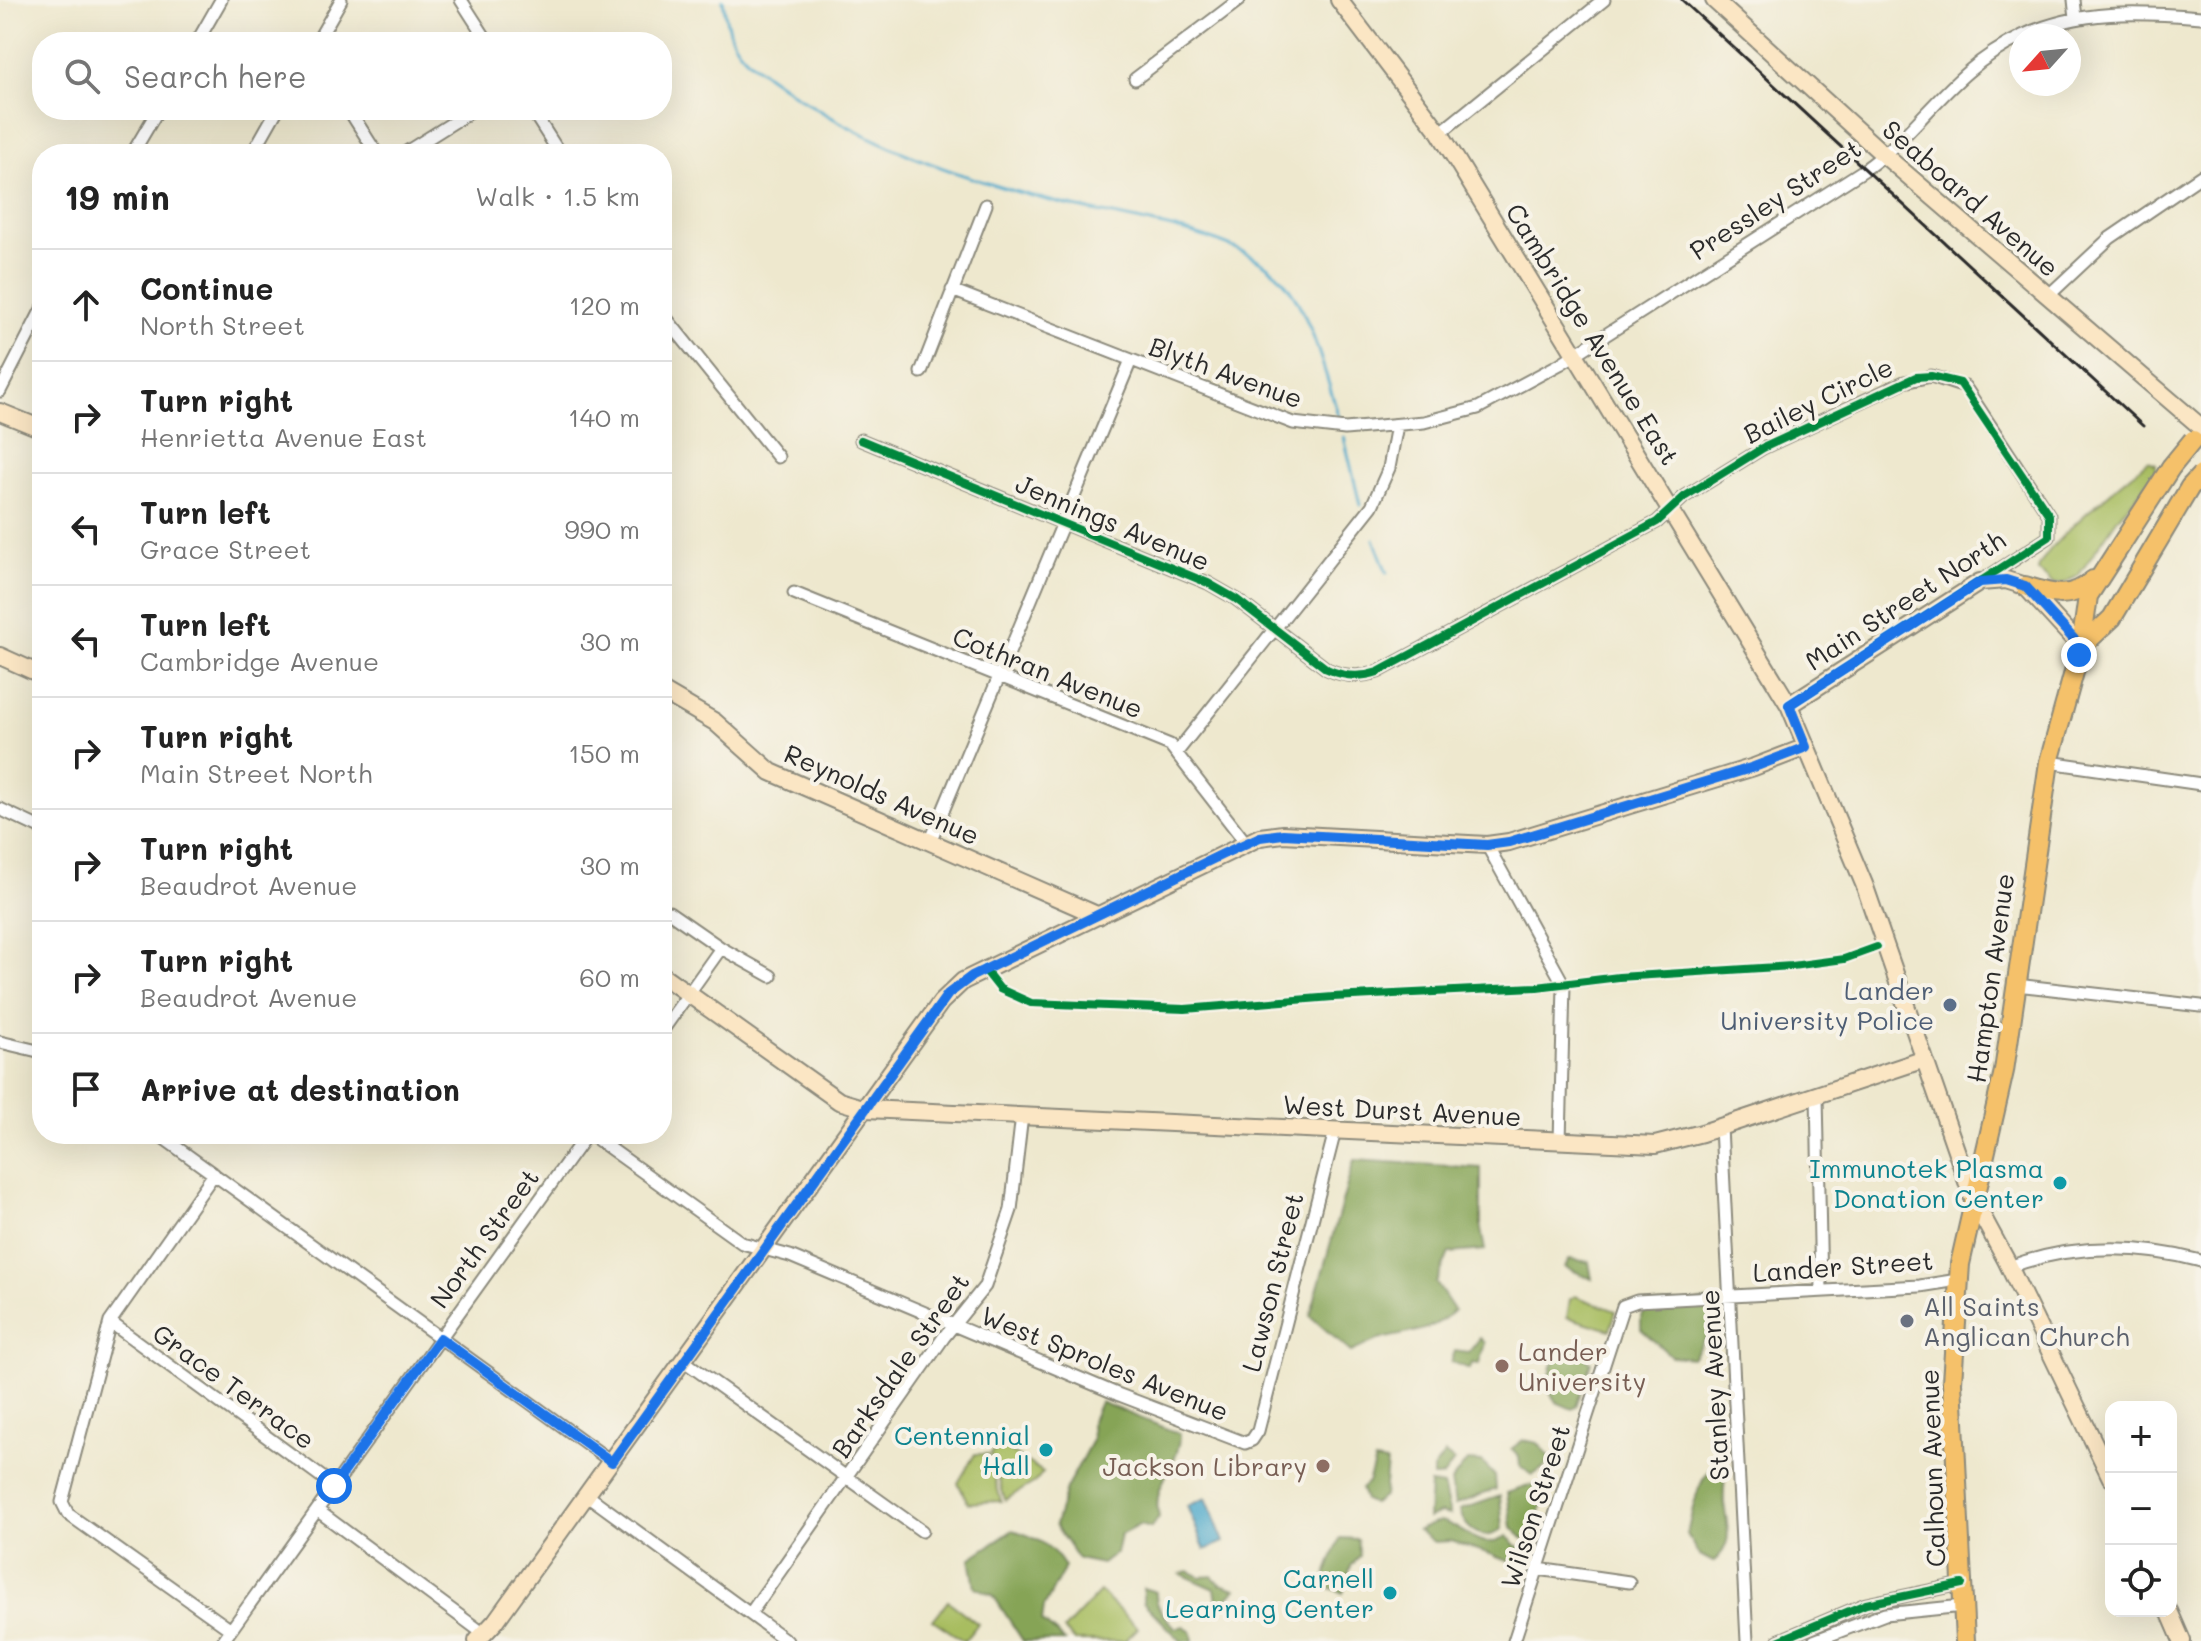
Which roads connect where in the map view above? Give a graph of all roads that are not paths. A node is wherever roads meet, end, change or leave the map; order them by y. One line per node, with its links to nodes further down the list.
1 (221, 0): 12 (street)
2 (341, 0): 13 (street)
3 (461, 0): 14 (street)
4 (1239, 0): 16 (street)
5 (1339, 0): 22 (main road, Cambridge Avenue East)
6 (1604, 0): 22 (street)
7 (1714, 0): 28 (main road, Seaboard Avenue)
8 (2074, 0): 10 (street)
9 (2201, 17): 10 (street, Pressley Street)
10 (2076, 18): 11 (street, Pressley Street)
11 (2058, 24)
12 (203, 32)
13 (323, 32)
14 (482, 32)
15 (2009, 44): 28 (street, Pressley Street)
16 (1135, 79)
17 (152, 120): 23 (street)
18 (271, 120): 24 (street)
19 (355, 120): 25 (street)
20 (457, 120): 26 (street)
21 (538, 120): 27 (street)
22 (1440, 133): 35 (main road, Cambridge Avenue East)
23 (138, 144)
24 (258, 144)
25 (371, 144)
26 (419, 144)
27 (554, 144)
28 (1884, 155): 32 (main road, Seaboard Avenue); 35 (street, Pressley Street)
29 (2201, 176): 32 (street)
30 (986, 205): 31 (street)
31 (952, 290): 36 (street, Blyth Avenue); 37 (street)
32 (2048, 296): 42 (main road, Seaboard Avenue)
33 (672, 325): 44 (street)
34 (32, 329): 38 (street)
35 (1576, 353): 41 (street, Blyth Avenue); 46 (main road, Cambridge Avenue East)
36 (1131, 360): 41 (street, Blyth Avenue); 47 (street)
37 (921, 372)
38 (0, 391)
39 (0, 412): 40 (main road)
40 (32, 425)
41 (1397, 425): 53 (street)
42 (2198, 432): 49 (main road, bridge)
43 (861, 440): 47 (street, Jennings Avenue)
44 (778, 457)
45 (2196, 481): 54 (main road)
46 (1672, 509): 48 (street, Bailey Circle); 53 (street, Jennings Avenue); 59 (main road, Cambridge Avenue East)
47 (1063, 523): 53 (street, Jennings Avenue); 57 (street)
48 (2049, 537): 50 (street, Main Street North)
49 (2109, 564): 51 (main road); 54 (main road, Hampton Avenue)
50 (1980, 582): 51 (main road); 59 (main road, Main Street North)
51 (2025, 586): 54 (main road)
52 (794, 593): 57 (street, Cothran Avenue)
53 (1275, 629): 61 (street)
54 (2081, 647): 62 (main road, Hampton Avenue)
55 (0, 656): 56 (main road)
56 (32, 670)
57 (999, 676): 61 (street, Cothran Avenue); 66 (street)
58 (672, 697): 66 (main road, Reynolds Avenue)
59 (1789, 705): 60 (main road, Cambridge Avenue East)
60 (1806, 747): 68 (main road); 80 (main road, Cambridge Avenue East)
61 (1177, 752): 67 (street, Cothran Avenue)
62 (2049, 762): 63 (street); 74 (main road, Hampton Avenue)
63 (2201, 784)
64 (0, 809): 65 (street)
65 (32, 824)
66 (930, 842): 70 (main road, Reynolds Avenue)
67 (1246, 843): 68 (main road); 70 (main road)
68 (1487, 845): 86 (street)
69 (672, 914): 71 (street)
70 (1099, 916): 82 (main road)
71 (721, 948): 72 (street); 75 (street)
72 (771, 976)
73 (672, 982): 75 (main road, West Durst Avenue)
74 (2016, 985): 76 (street); 91 (main road, Hampton Avenue)
75 (689, 994): 77 (street); 82 (main road, West Durst Avenue)
76 (2201, 1006)
77 (672, 1017)
78 (0, 1042): 79 (street)
79 (32, 1050)
80 (1922, 1060): 81 (main road, West Durst Avenue); 91 (main road, Cambridge Avenue East)
81 (1817, 1095): 84 (main road, West Durst Avenue); 96 (street)
82 (866, 1109): 83 (main road, West Durst Avenue); 92 (main road)
83 (1022, 1115): 85 (main road, West Durst Avenue); 99 (street, Barksdale Street)
84 (1721, 1127): 86 (main road, West Durst Avenue); 97 (street, Stanley Avenue)
85 (1335, 1131): 86 (main road, West Durst Avenue); 102 (street, Lawson Street)
86 (1560, 1142)
87 (173, 1144): 90 (street)
88 (581, 1144): 100 (street, North Street)
89 (602, 1144): 92 (street, West Sproles Avenue)
90 (214, 1174): 98 (street); 100 (street)
91 (1973, 1199): 94 (main road, Cambridge Avenue East); 95 (main road, Calhoun Avenue)
92 (766, 1249): 99 (street, West Sproles Avenue); 101 (main road)
93 (2201, 1261): 94 (street)
94 (2009, 1267): 104 (main road, Cambridge Avenue East)
95 (1958, 1280): 96 (street, Lander Street); 112 (main road, Calhoun Avenue)
96 (1821, 1291): 97 (street, Lander Street)
97 (1732, 1296): 110 (street, Wilson Street); 121 (street, Stanley Avenue)
98 (110, 1322): 106 (street, Grace Terrace); 116 (street)
99 (955, 1325): 102 (street, West Sproles Avenue); 105 (street, Barksdale Street)
100 (440, 1338): 103 (street); 106 (street, North Street)
101 (684, 1361): 103 (main road); 105 (street)
102 (1249, 1442)
103 (612, 1462): 107 (main road)
104 (2109, 1473)
105 (847, 1478): 109 (street); 114 (street, Barksdale Street)
106 (334, 1486): 108 (street)
107 (587, 1495): 114 (street); 117 (main road)
108 (317, 1510): 116 (street); 117 (street)
109 (922, 1531)
110 (1538, 1569): 111 (street); 120 (street, Wilson Street)
111 (1629, 1582)
112 (1962, 1584): 113 (main road, Calhoun Avenue); 122 (street)
113 (1963, 1606): 123 (street); 124 (main road, Calhoun Avenue)
114 (750, 1614): 119 (street)
115 (2172, 1617): 125 (main road)
116 (231, 1630): 118 (street)
117 (481, 1637)
118 (223, 1641)
119 (787, 1641)
120 (1514, 1641)
121 (1747, 1641)
122 (1778, 1641)
123 (1814, 1641)
124 (1965, 1641)
125 (2182, 1641)

